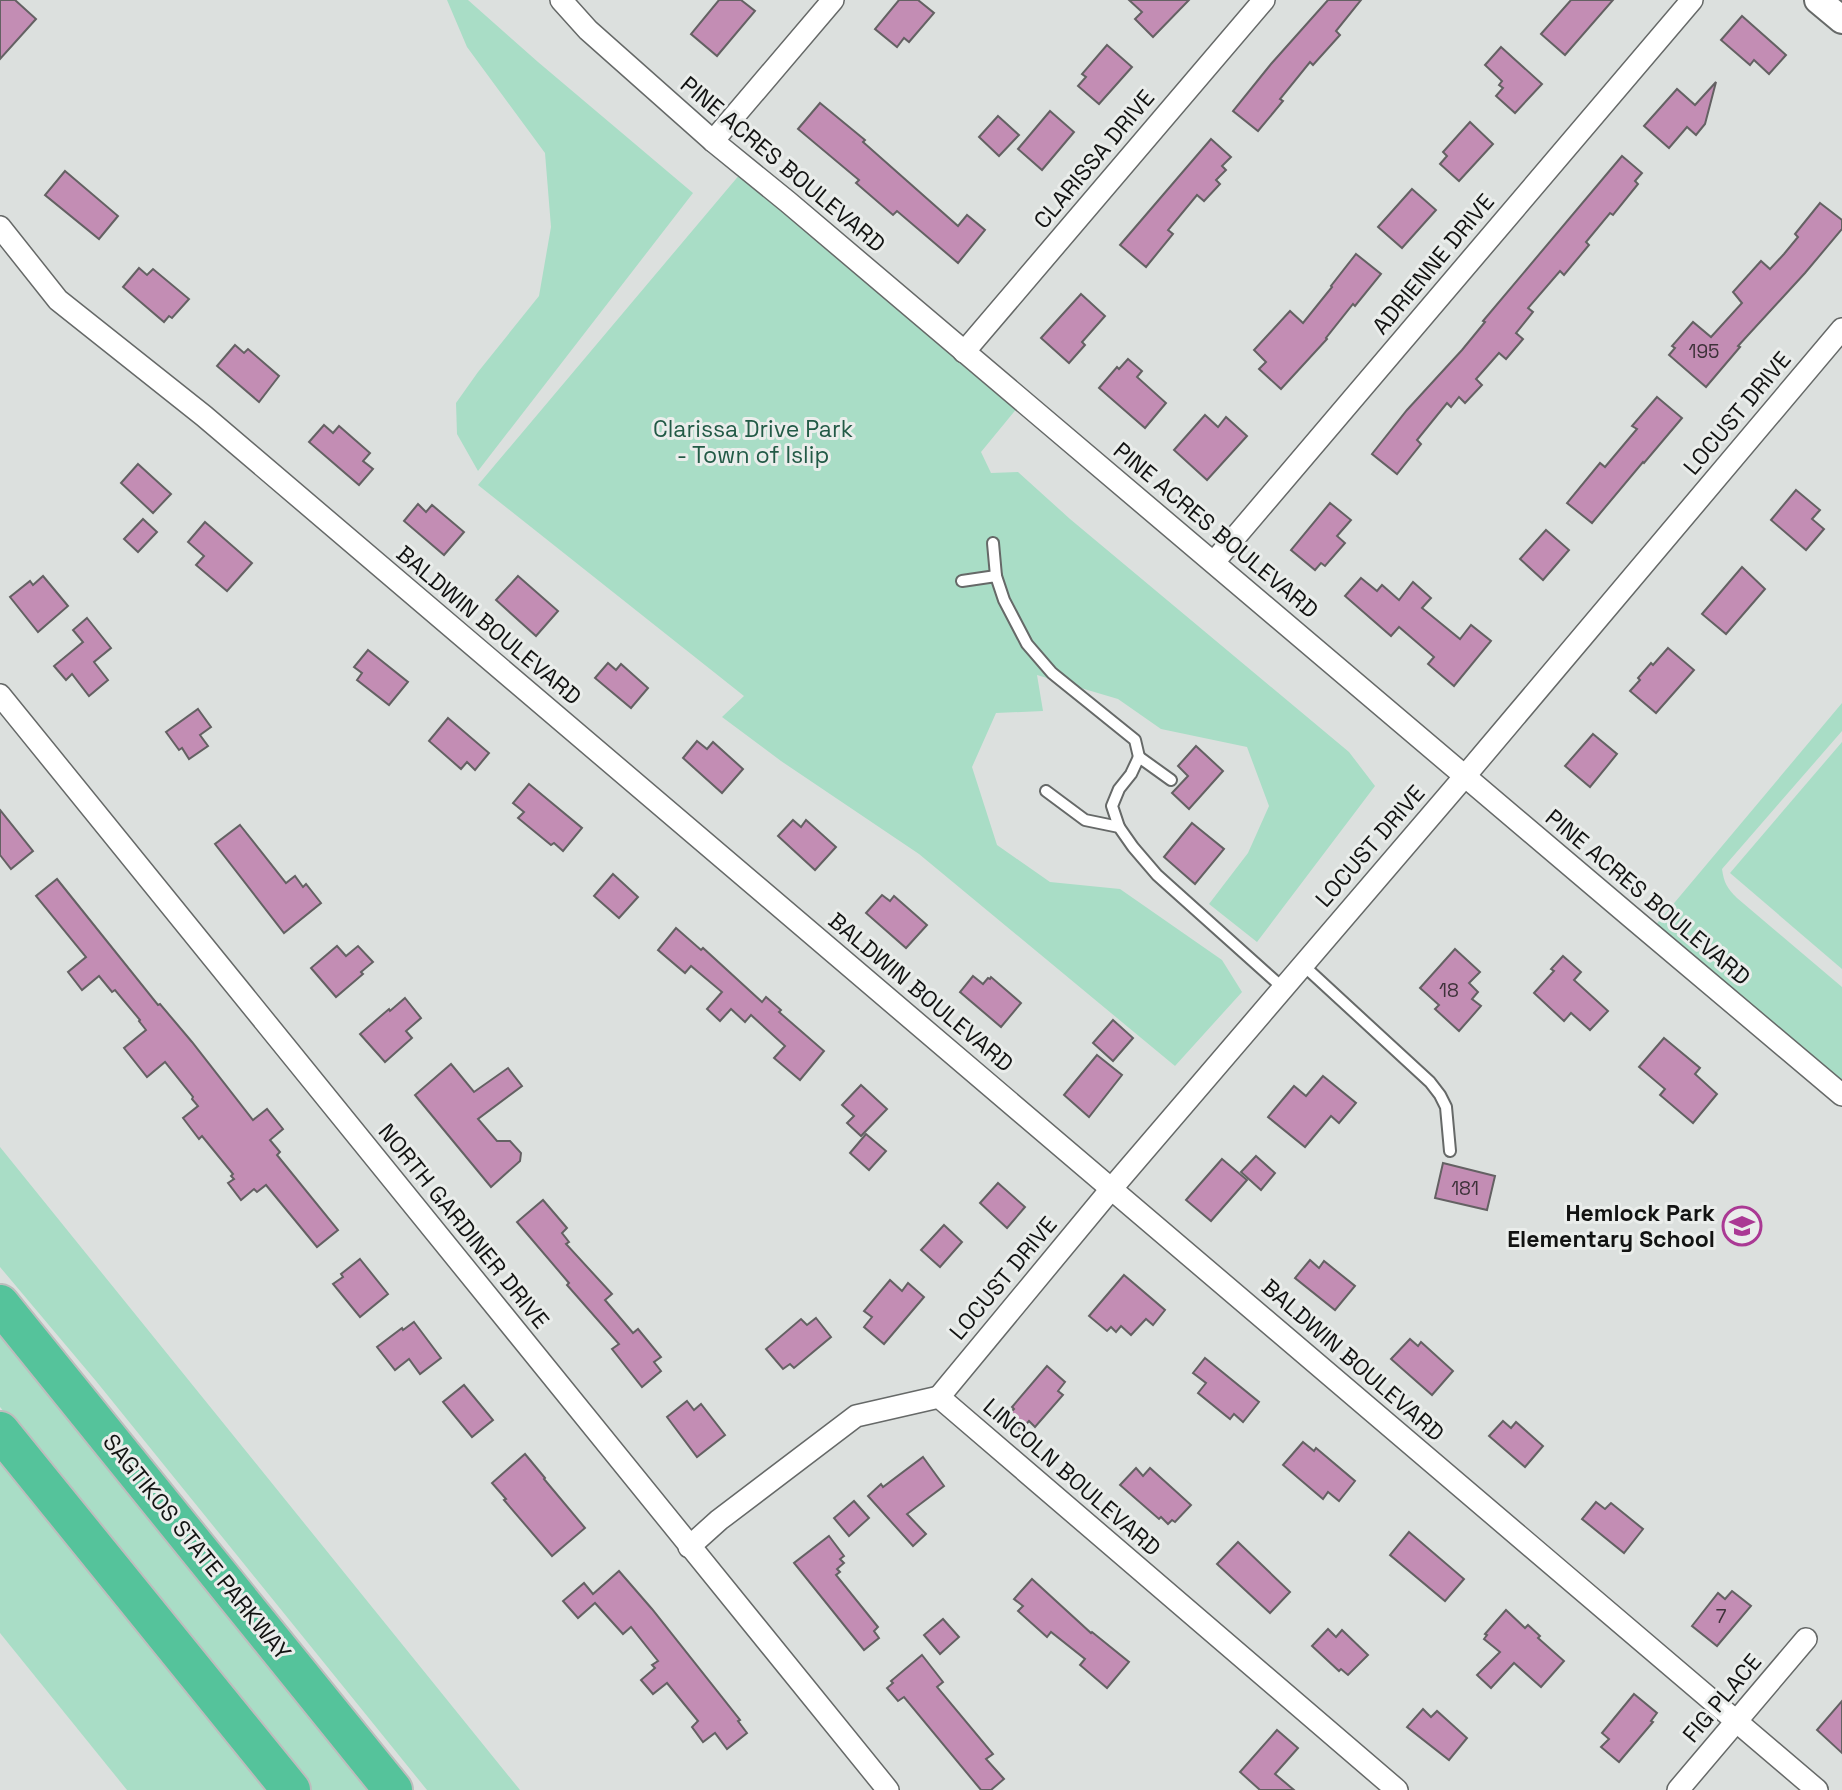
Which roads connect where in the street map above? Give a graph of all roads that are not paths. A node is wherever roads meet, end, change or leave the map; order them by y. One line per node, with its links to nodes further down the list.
1 (561, 0): 7 (street, PINE ACRES BOULEVARD)
2 (833, 0): 7 (street)
3 (1264, 0): 10 (street, CLARISSA DRIVE)
4 (1692, 0): 12 (street, ADRIENNE DRIVE)
5 (1818, 0): 6 (street)
6 (1842, 20)
7 (713, 141): 10 (street, PINE ACRES BOULEVARD)
8 (0, 227): 25 (street, BALDWIN BOULEVARD)
9 (1842, 328): 17 (street, LOCUST DRIVE)
10 (964, 352): 12 (street, PINE ACRES BOULEVARD)
11 (993, 542): 13 (lane)
12 (1214, 562): 17 (street, PINE ACRES BOULEVARD)
13 (996, 576): 14 (lane); 16 (lane)
14 (962, 582)
15 (0, 695): 29 (street, NORTH GARDINER DRIVE)
16 (1139, 757): 18 (lane); 20 (lane)
17 (1465, 776): 21 (street, LOCUST DRIVE); 23 (street, PINE ACRES BOULEVARD)
18 (1171, 780)
19 (1046, 791): 20 (lane)
20 (1119, 827): 22 (lane)
21 (1303, 965): 22 (street, LOCUST DRIVE); 24 (lane)
22 (1283, 988): 25 (street, LOCUST DRIVE)
23 (1842, 1095)
24 (1450, 1151)
25 (1112, 1188): 27 (street, LOCUST DRIVE); 31 (street, BALDWIN BOULEVARD)
26 (0, 1304): 33 (highway, SAGTIKOS STATE PARKWAY)
27 (939, 1397): 29 (street); 35 (street, LINCOLN BOULEVARD)
28 (0, 1431): 32 (highway)
29 (689, 1547): 34 (street, NORTH GARDINER DRIVE)
30 (1806, 1639): 31 (street, FIG PLACE)
31 (1737, 1721): 36 (street, FIG PLACE); 37 (street, BALDWIN BOULEVARD)
32 (291, 1790)
33 (393, 1790)
34 (888, 1790)
35 (1397, 1790)
36 (1678, 1790)
37 (1818, 1790)

